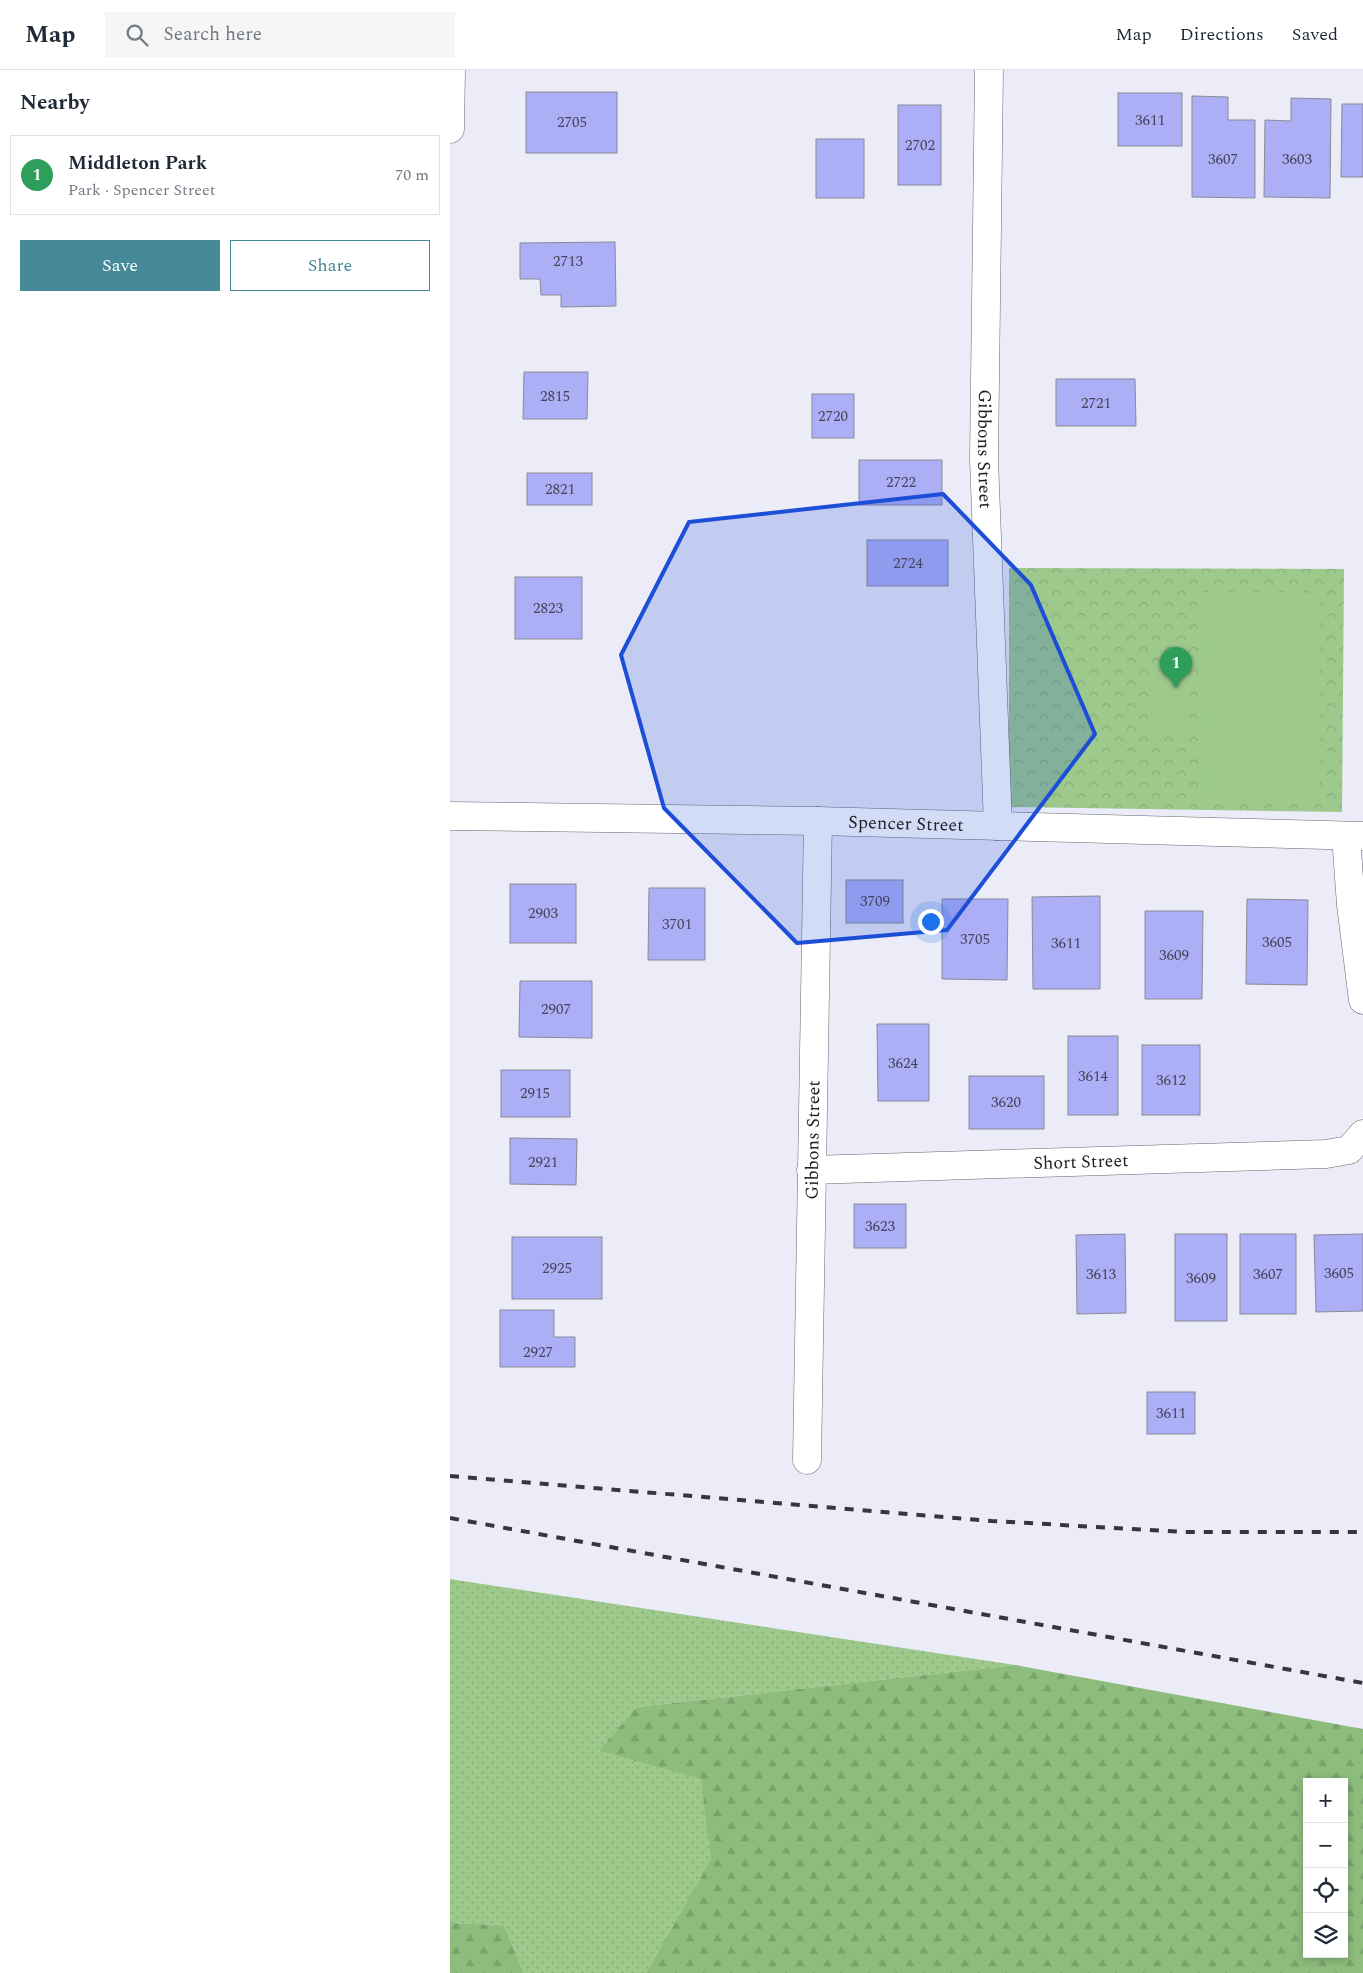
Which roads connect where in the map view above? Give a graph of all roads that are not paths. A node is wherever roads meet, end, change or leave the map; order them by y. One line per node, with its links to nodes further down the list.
1 (451, 70): 3 (street)
2 (988, 70): 6 (street, Gibbons Street)
3 (450, 129)
4 (450, 816): 5 (street, Spencer Street)
5 (818, 821): 6 (street, Spencer Street); 10 (street, Gibbons Street)
6 (998, 826): 7 (street, Spencer Street)
7 (1354, 836): 8 (street)
8 (1363, 1000)
9 (1356, 1142): 10 (street, Short Street)
10 (812, 1170): 11 (street, Gibbons Street)
11 (807, 1460)

